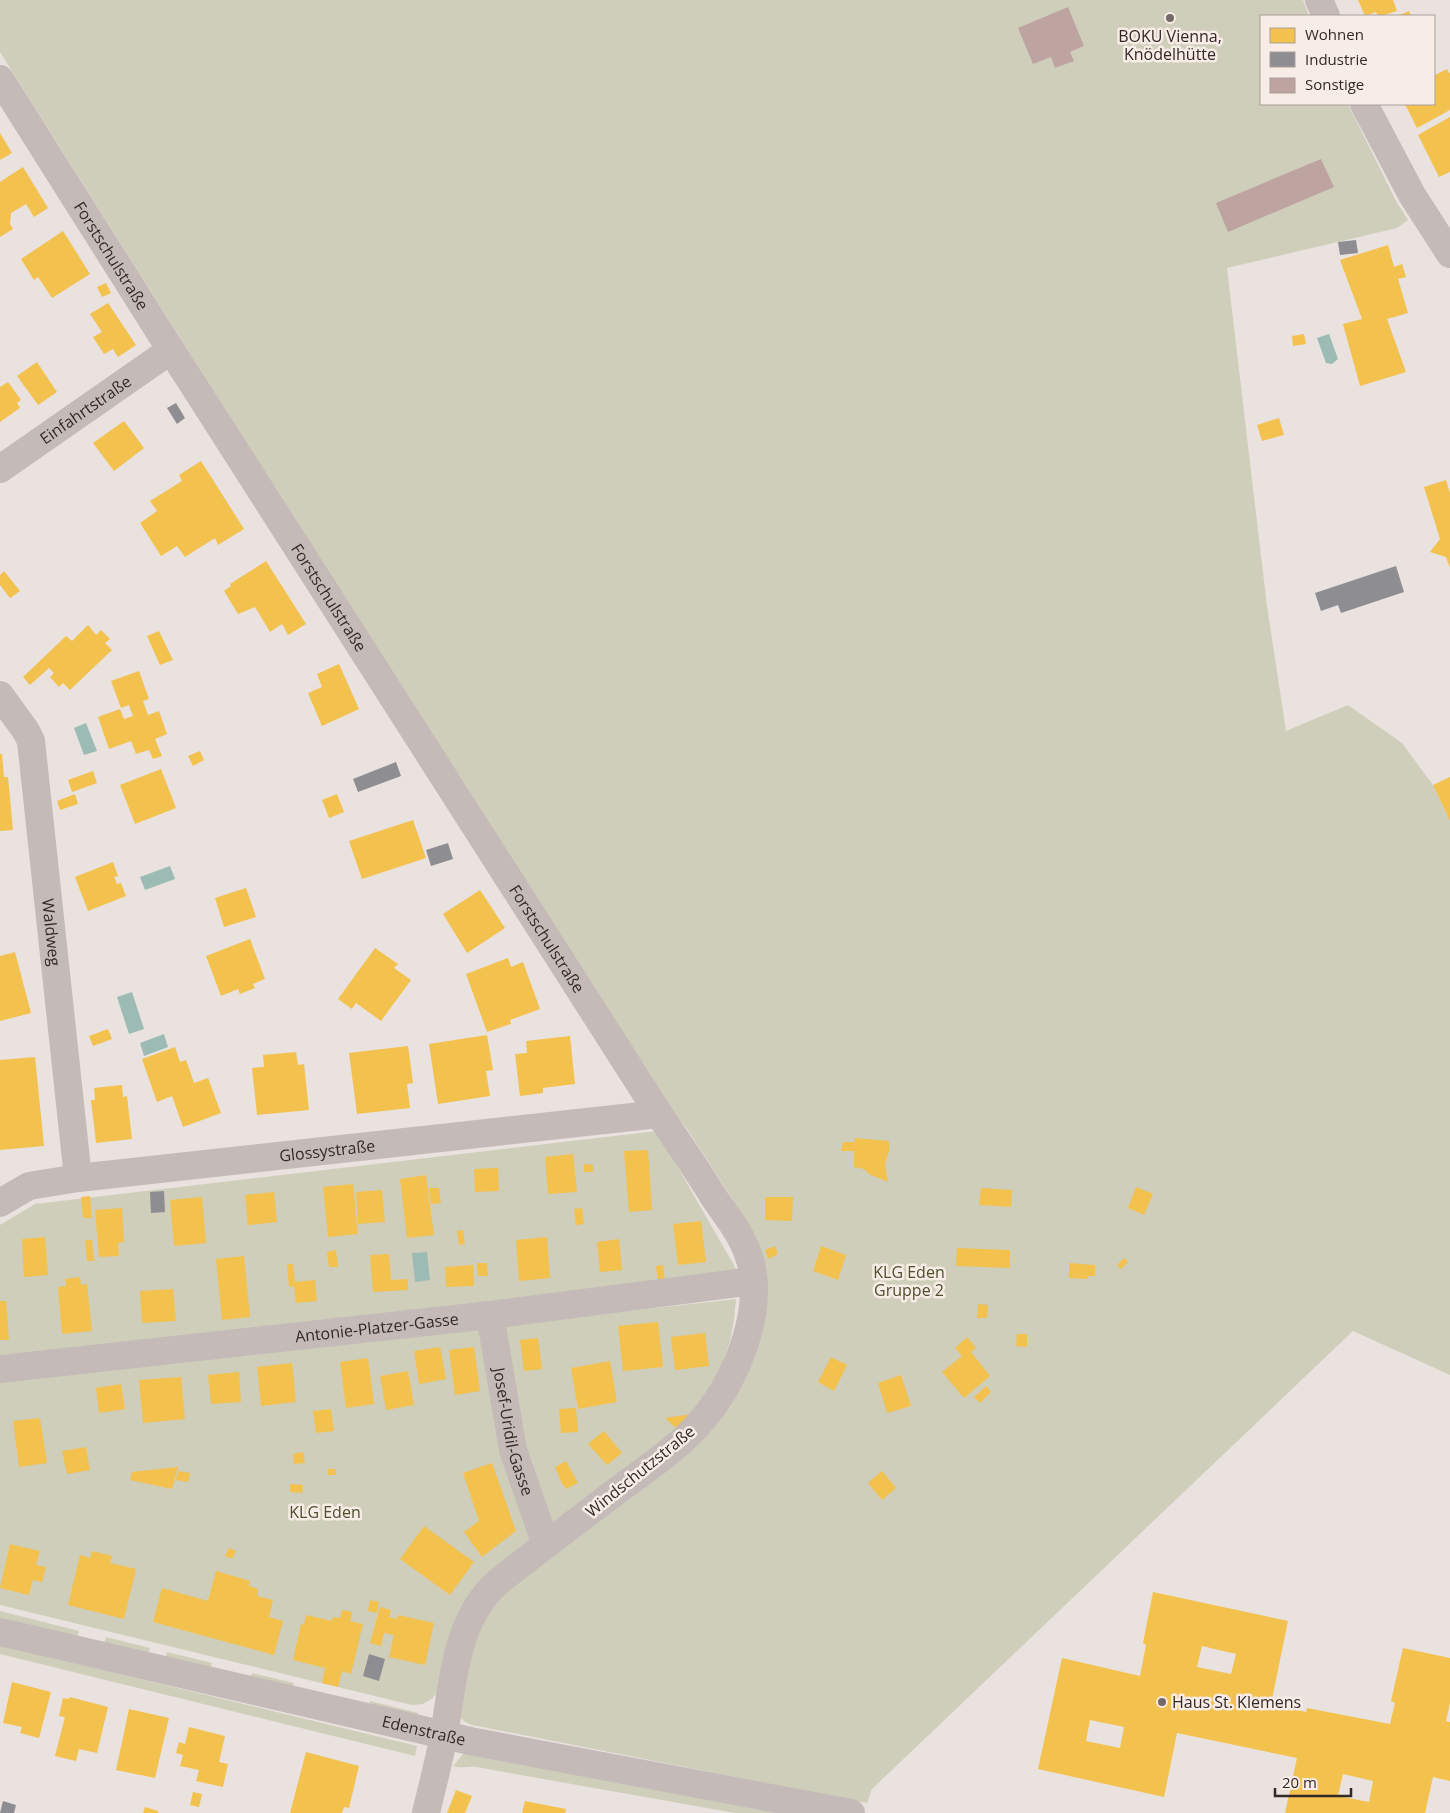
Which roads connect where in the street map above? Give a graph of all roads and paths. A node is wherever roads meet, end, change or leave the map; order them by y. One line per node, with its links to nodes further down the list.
1 (1319, 0): 2 (street)
2 (1326, 15)
3 (0, 79): 6 (street, Forstschulstraße)
4 (1365, 105): 5 (street)
5 (1450, 254)
6 (171, 350): 7 (street, Einfahrtstraße); 9 (street, Forstschulstraße)
7 (0, 469)
8 (0, 695): 10 (street, Waldweg)
9 (659, 1114): 10 (street, Glossystraße); 12 (street, Windschutzstraße)
10 (78, 1178): 11 (street, Glossystraße)
11 (0, 1203)
12 (753, 1282): 13 (street, Antonie-Platzer-Gasse); 15 (street, Windschutzstraße)
13 (490, 1315): 14 (street, Antonie-Platzer-Gasse); 15 (street, Josef-Uridil-Gasse)
14 (0, 1369)
15 (546, 1545): 17 (street, Windschutzstraße)
16 (0, 1632): 17 (street, Edenstraße)
17 (444, 1735): 18 (street, Windschutzstraße); 19 (street, Edenstraße)
18 (426, 1813)
19 (851, 1813)

